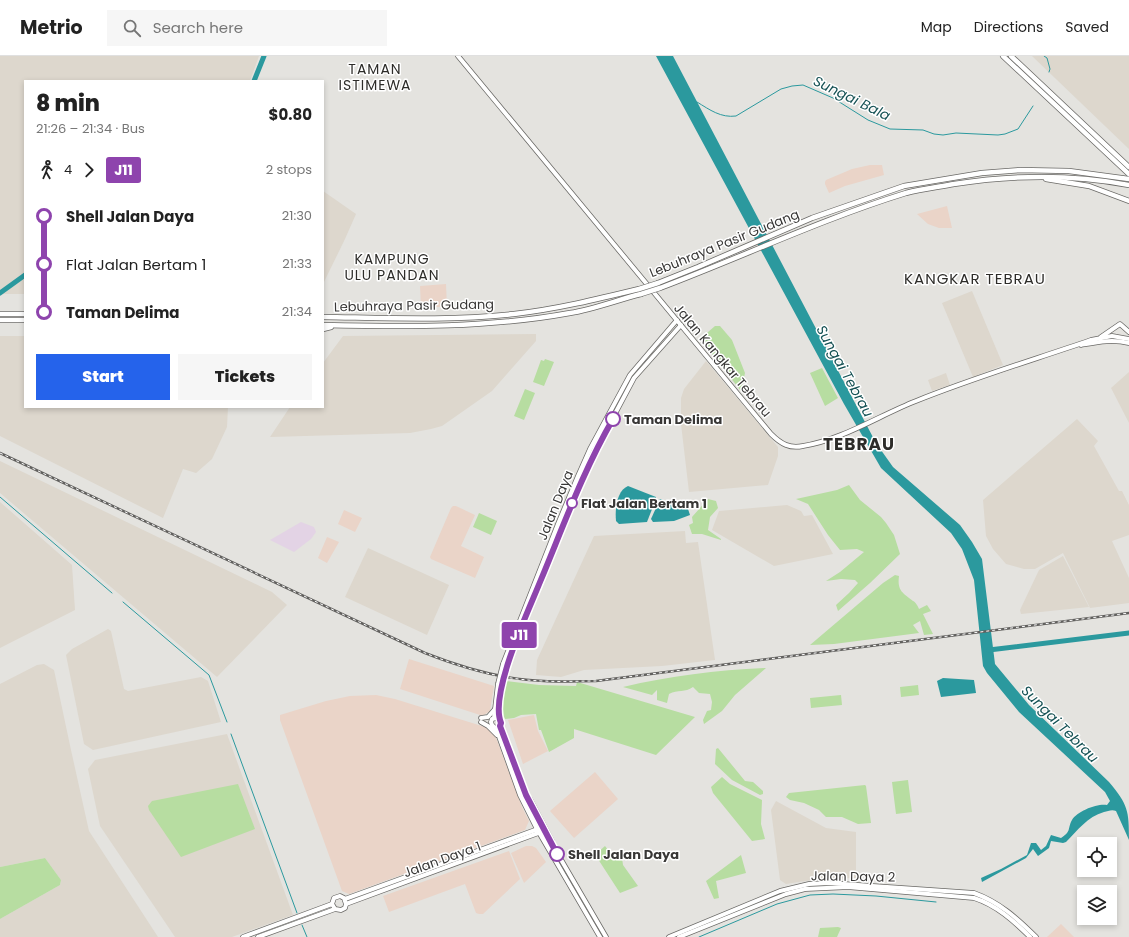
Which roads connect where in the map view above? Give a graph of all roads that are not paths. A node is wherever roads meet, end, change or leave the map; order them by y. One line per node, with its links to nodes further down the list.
1 (458, 56): 12 (main road, Jalan Kangkar Tebrau)
2 (1003, 56): 5 (highway)
3 (1011, 56): 4 (highway)
4 (1129, 167)
5 (1129, 174)
6 (1036, 176): 8 (highway, Lebuhraya Pasir Gudang); 9 (highway); 10 (highway, Lebuhraya Pasir Gudang)
7 (1129, 179): 10 (highway, Lebuhraya Pasir Gudang)
8 (1129, 185)
9 (1129, 201)
10 (659, 285): 11 (highway, Lebuhraya Pasir Gudang, bridge)
11 (640, 291): 15 (highway, Lebuhraya Pasir Gudang); 20 (highway, Lebuhraya Pasir Gudang)
12 (669, 311): 18 (main road, Jalan Kangkar Tebrau); 22 (main road)
13 (0, 314): 14 (highway)
14 (24, 314)
15 (324, 317)
16 (0, 320): 17 (highway)
17 (24, 320)
18 (677, 320): 21 (main road, Jalan Kangkar Tebrau); 22 (main road, Jalan Daya)
19 (324, 325): 20 (highway, Lebuhraya Pasir Gudang)
20 (339, 325): 23 (highway)
21 (681, 325): 24 (main road, Jalan Daya); 25 (main road, Jalan Kangkar Tebrau)
22 (671, 327): 31 (main road, Jalan Daya)
23 (324, 329)
24 (675, 331): 25 (main road); 32 (main road, Jalan Daya)
25 (687, 332): 30 (main road, Jalan Kangkar Tebrau)
26 (1129, 332): 27 (main road)
27 (1100, 337): 28 (main road); 30 (main road)
28 (1129, 339)
29 (1129, 343): 30 (main road)
30 (1063, 350)
31 (640, 362): 32 (main road); 33 (main road, Jalan Daya)
32 (642, 368): 33 (main road, Jalan Daya)
33 (505, 665): 34 (main road, Jalan Daya, bridge)
34 (500, 685): 35 (main road, Jalan Daya); 36 (main road, Jalan Daya)
35 (495, 709): 36 (main road, Jalan Daya); 38 (main road)
36 (496, 719): 37 (main road); 37 (main road)
37 (498, 727): 38 (main road); 39 (main road)
38 (499, 736): 40 (main road)
39 (526, 795): 41 (main road); 44 (main road)
40 (533, 822): 41 (main road); 42 (main road)
41 (540, 830): 42 (main road, Jalan Daya 1); 43 (main road); 44 (main road)
42 (530, 834): 43 (main road); 45 (main road, Jalan Daya 1)
43 (544, 842): 50 (main road)
44 (557, 854): 51 (main road)
45 (346, 902): 46 (main road); 47 (main road)
46 (332, 904): 47 (main road); 48 (main road)
47 (335, 909): 49 (main road)
48 (242, 937)
49 (258, 937)
50 (600, 937)
51 (606, 937)
52 (669, 937): 55 (main road, Jalan Daya 2)
53 (679, 937): 54 (main road, Jalan Daya 2)
54 (1030, 937)
55 (1036, 937)

